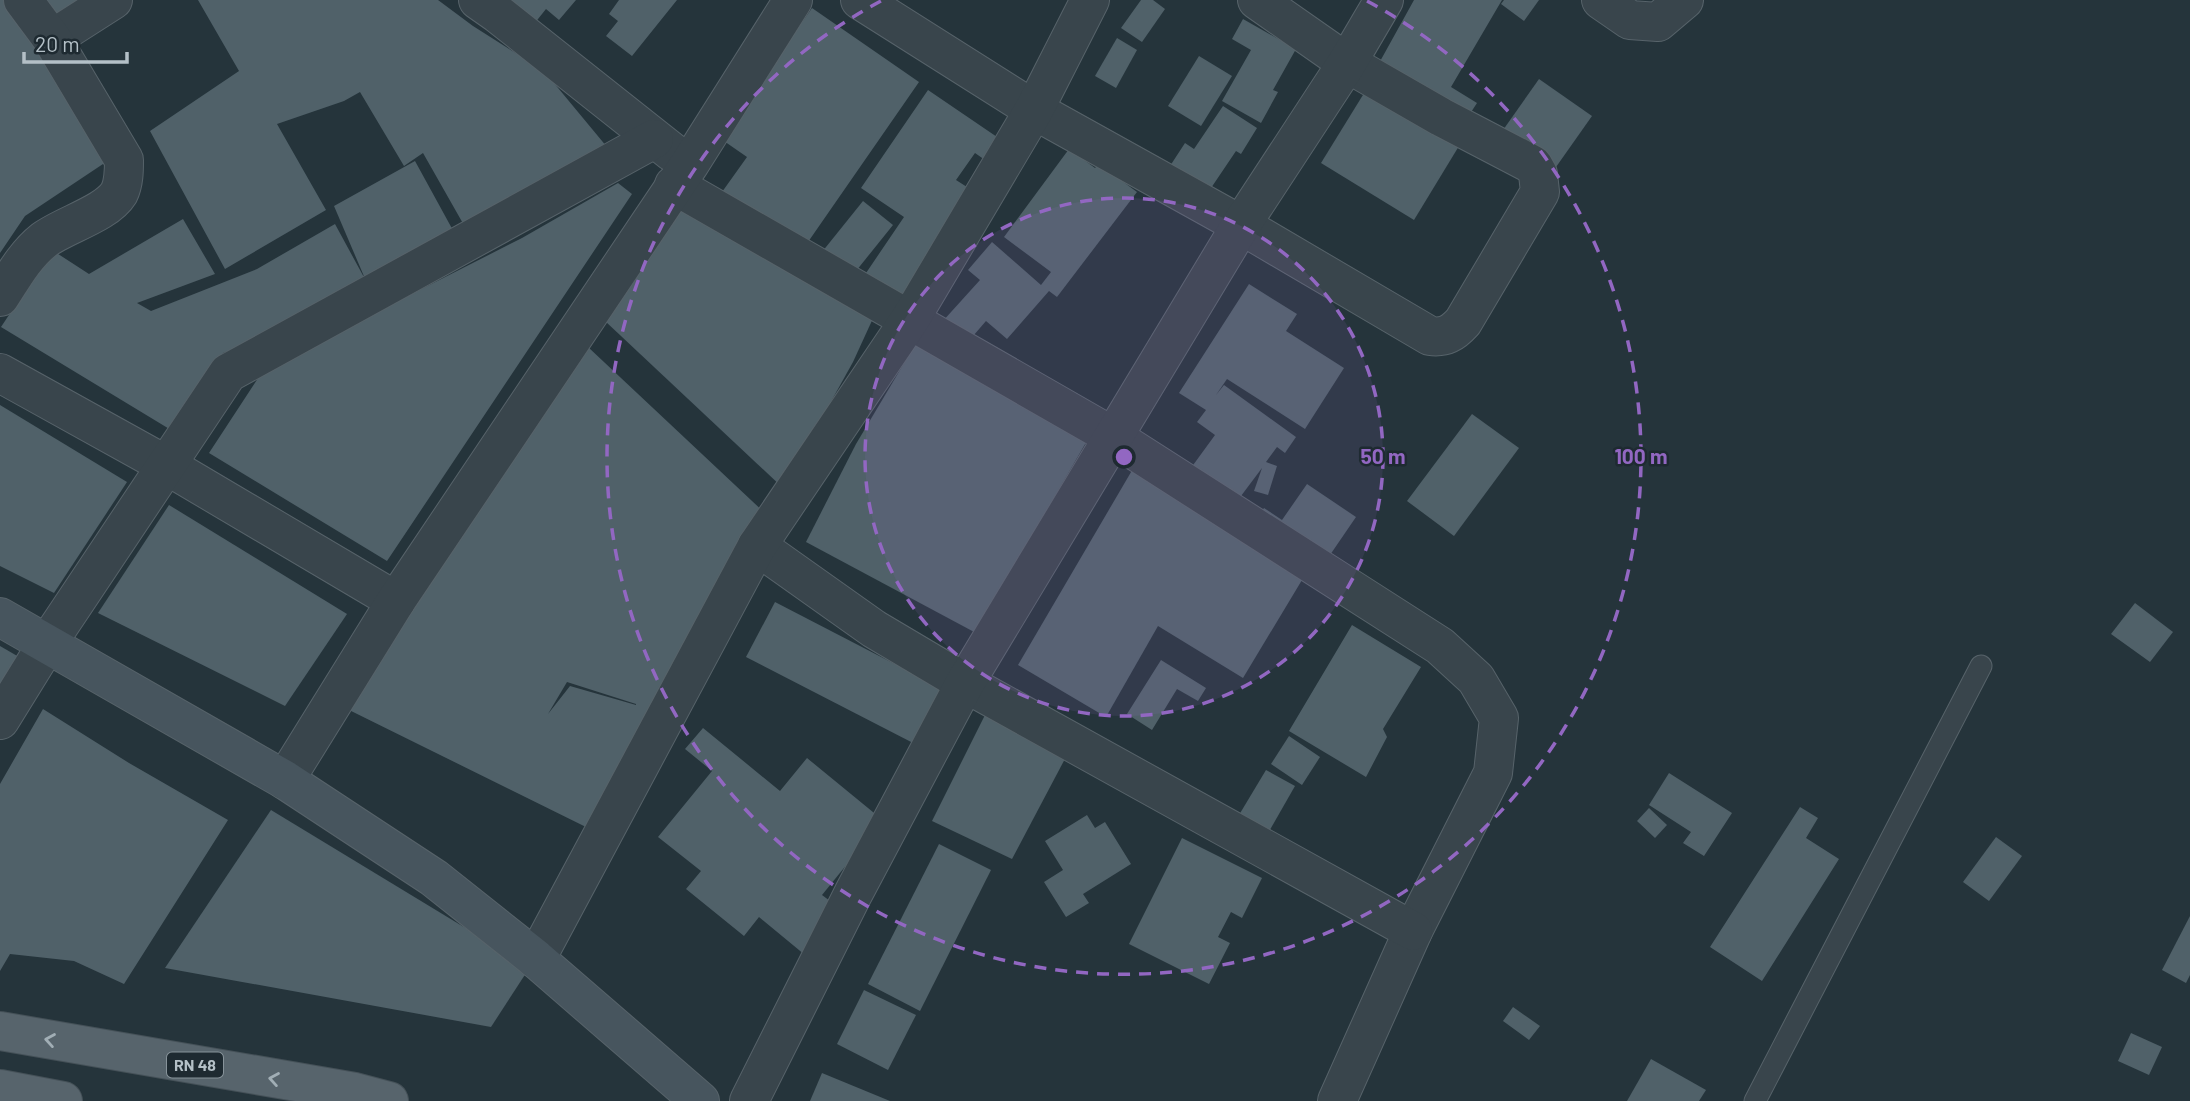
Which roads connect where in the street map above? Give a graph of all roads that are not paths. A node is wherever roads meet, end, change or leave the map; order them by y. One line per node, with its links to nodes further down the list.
1 (23, 0): 11 (street)
2 (113, 0): 11 (street)
3 (478, 0): 14 (street)
4 (793, 0): 15 (street)
5 (860, 0): 13 (street)
6 (1090, 0): 13 (street)
7 (1257, 0): 12 (street)
8 (1384, 0): 12 (street)
9 (1601, 0): 10 (street)
10 (1684, 0)
11 (52, 38): 17 (street)
12 (1347, 63): 16 (street); 16 (street)
13 (1034, 110): 16 (street); 18 (street)
14 (654, 139): 15 (street); 21 (street)
15 (682, 175): 18 (street); 23 (street)
16 (1241, 225): 20 (street)
17 (0, 297)
18 (909, 321): 20 (street); 22 (street)
19 (0, 373): 21 (street)
20 (1112, 436): 27 (street); 30 (street)
21 (166, 465): 23 (street); 25 (street)
22 (757, 546): 27 (street); 31 (street)
23 (396, 601): 29 (street)
24 (0, 617): 25 (street)
25 (47, 644): 28 (street); 29 (street)
26 (1981, 666): 40 (lane)
27 (965, 683): 30 (street); 38 (street)
28 (0, 720)
29 (285, 779): 31 (street)
30 (1413, 930): 39 (street)
31 (536, 959): 37 (street)
32 (0, 1031): 34 (main road, RN 48, one-way to 32)
33 (0, 1089): 35 (main road)
34 (328, 1095): 36 (main road, RN 48)
35 (63, 1101)
36 (389, 1101)
37 (700, 1101)
38 (750, 1101)
39 (1337, 1101)
40 (1755, 1101)

